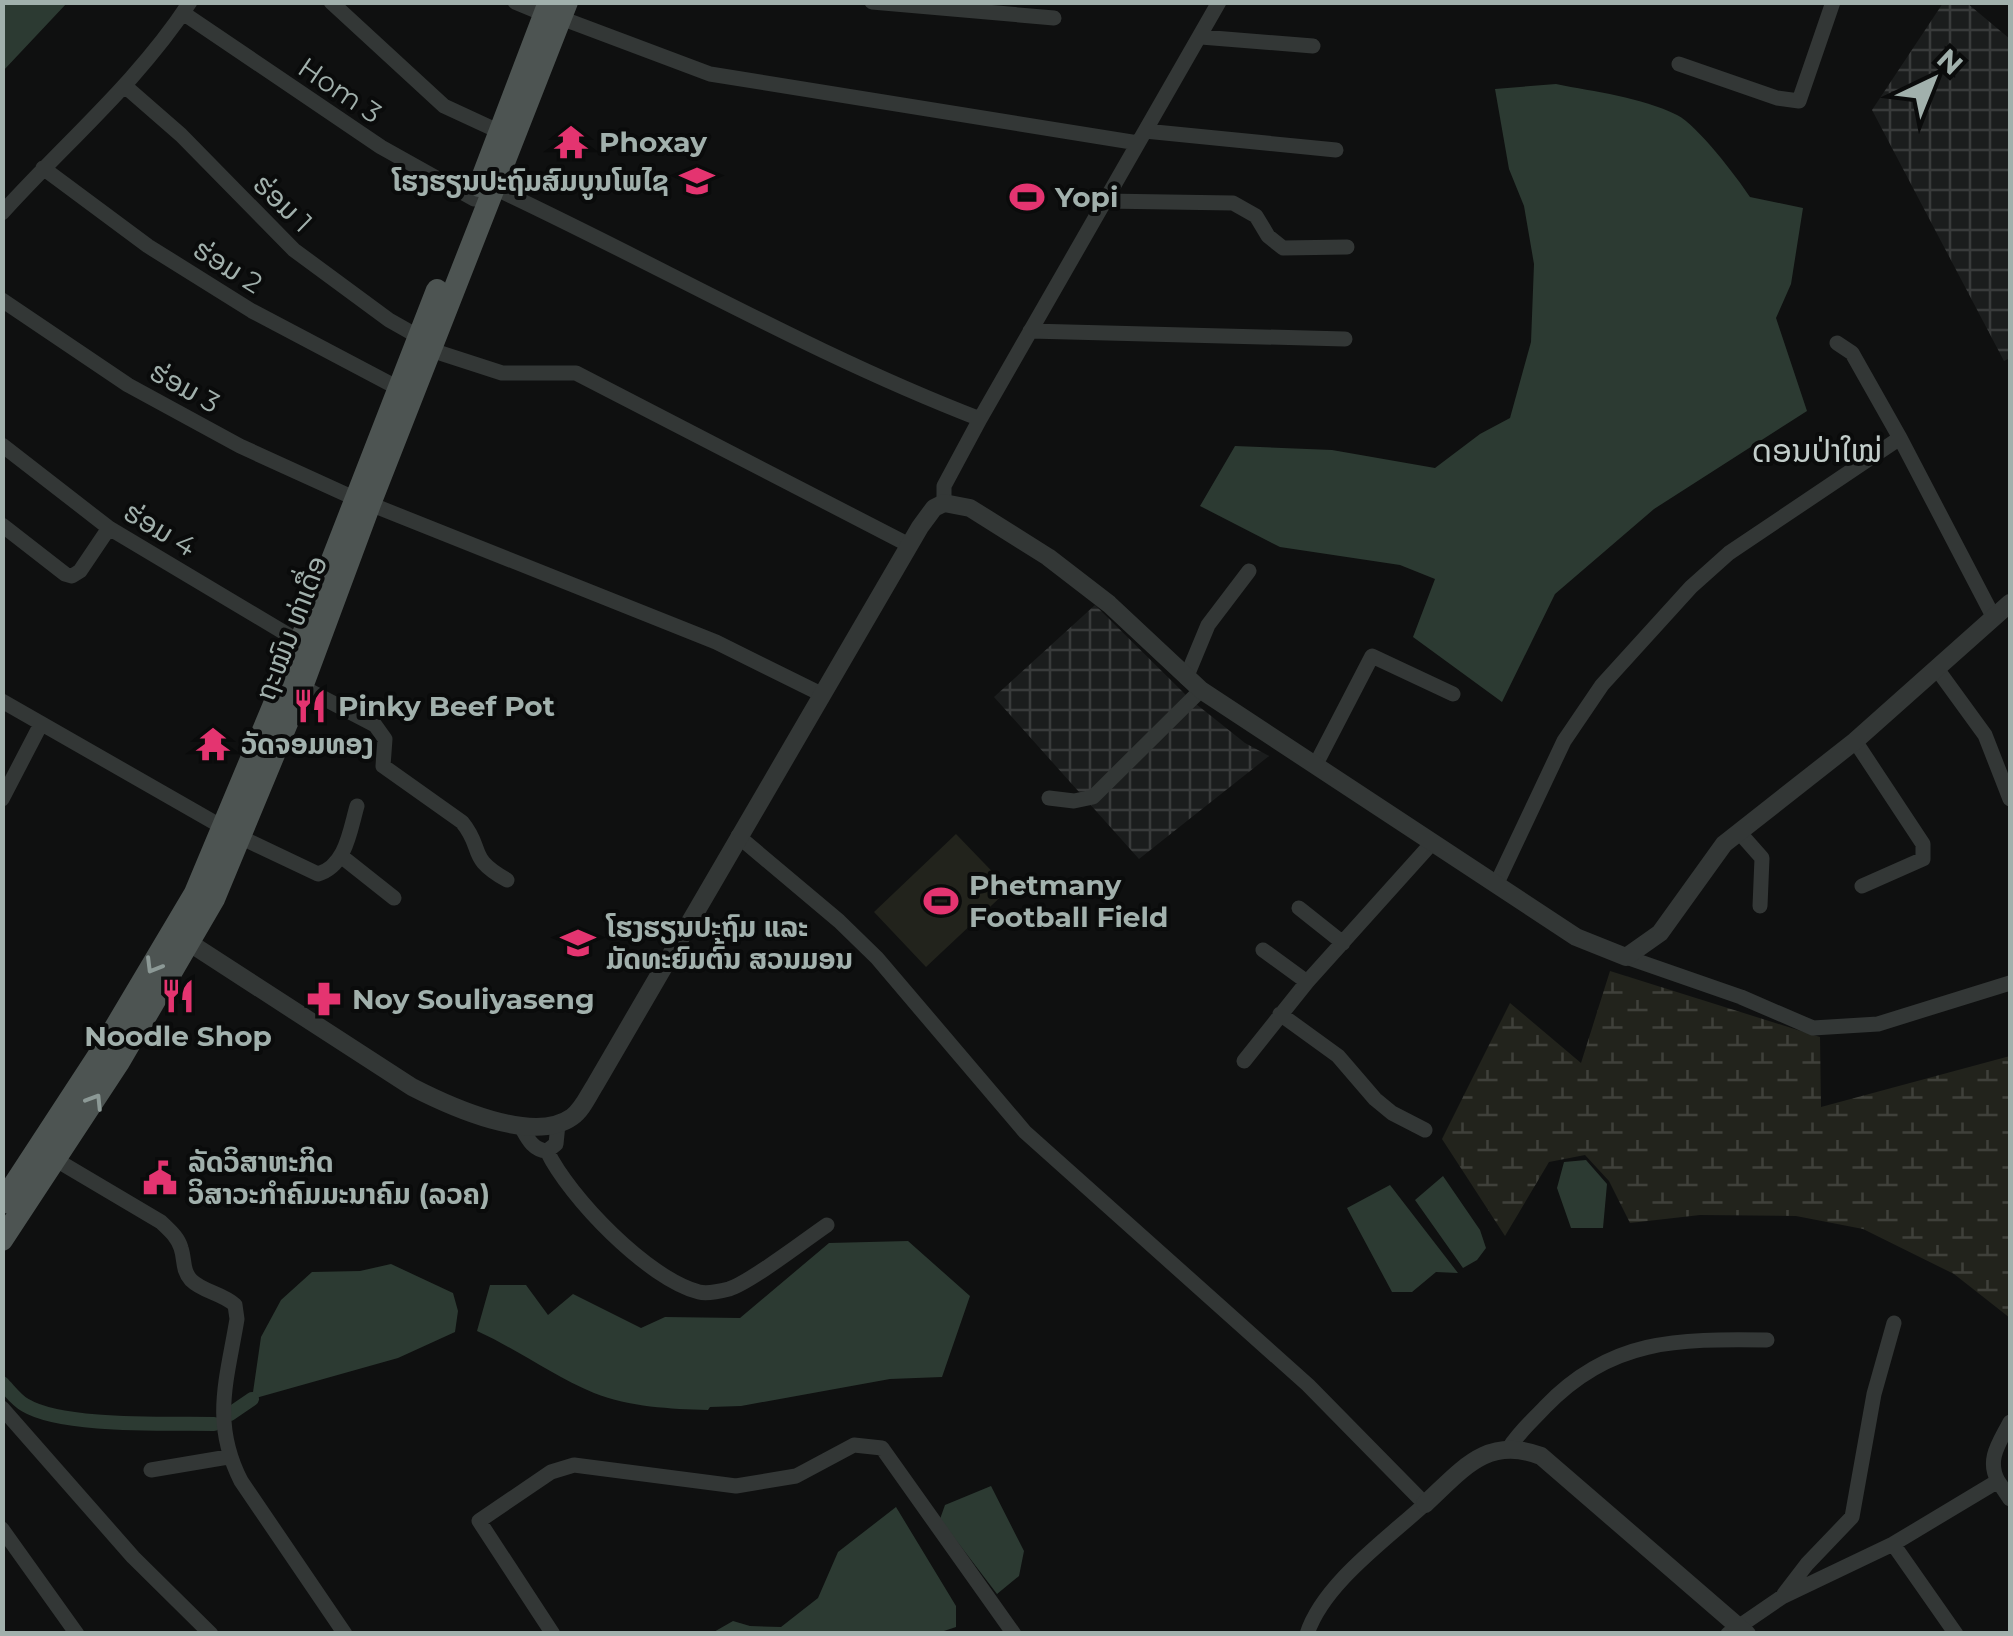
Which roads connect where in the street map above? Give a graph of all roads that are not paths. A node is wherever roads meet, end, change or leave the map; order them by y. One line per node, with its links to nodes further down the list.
1 (331, 2): 13 (street)
2 (516, 2): 7 (street)
3 (872, 2): 8 (street)
4 (1219, 2): 9 (street)
5 (1833, 2): 11 (street)
6 (187, 8): 12 (street); 17 (street, Hom 3)
7 (555, 9): 13 (main road, ຖະໝົນ ທ່າເດື່ອ); 14 (street); 17 (main road, ຖະໝົນ ທ່າເດື່ອ)
8 (1054, 18)
9 (1201, 37): 10 (street); 14 (street)
10 (1314, 46)
11 (1680, 64)
12 (126, 87): 16 (street); 25 (street, ຮ່ອມ 1)
13 (498, 131): 17 (main road, ຖະໝົນ ທ່າເດື່ອ)
14 (1142, 137): 15 (street); 18 (street)
15 (1336, 150)
16 (43, 168): 19 (street); 26 (street, ຮ່ອມ 2)
17 (483, 190): 25 (main road, ຖະໝົນ ທ່າເດື່ອ); 27 (street, Hom 3)
18 (1104, 201): 20 (street); 22 (street)
19 (2, 213)
20 (1348, 247)
21 (2, 300): 30 (street, ຮ່ອມ 3)
22 (1030, 331): 23 (street); 27 (street)
23 (1345, 339)
24 (1837, 342): 28 (street)
25 (424, 344): 26 (main road, ຖະໝົນ ທ່າເດື່ອ); 30 (main road, ຖະໝົນ ທ່າເດື່ອ); 34 (street, ຮ່ອມ 1)
26 (398, 388): 30 (main road, ຖະໝົນ ທ່າເດື່ອ)
27 (980, 420): 31 (street)
28 (1900, 438): 37 (street); 58 (street)
29 (2, 445): 33 (street, ຮ່ອມ 4)
30 (362, 501): 38 (main road, ຖະໝົນ ທ່າເດື່ອ); 41 (main road, ຖະໝົນ ທ່າເດື່ອ); 42 (street, ຮ່ອມ 3)
31 (944, 503): 34 (street); 40 (street)
32 (2, 524): 33 (street)
33 (109, 528): 38 (street, ຮ່ອມ 4)
34 (909, 545): 42 (street)
35 (1249, 571): 40 (street)
36 (2010, 603): 37 (street)
37 (1994, 618): 39 (street)
38 (300, 642): 53 (main road, ຖະໝົນ ທ່າເດື່ອ)
39 (1937, 669): 46 (street); 50 (street)
40 (1194, 684): 47 (street); 49 (street)
41 (302, 687): 53 (main road, ຖະໝົນ ທ່າເດື່ອ); 57 (street)
42 (821, 694): 54 (street)
43 (1454, 694): 47 (street)
44 (2, 701): 45 (street)
45 (42, 724): 48 (street); 53 (street)
46 (1855, 741): 52 (street); 59 (street)
47 (1316, 764): 55 (street)
48 (2, 798)
49 (1050, 798)
50 (2010, 798)
51 (357, 806): 56 (street)
52 (1740, 832): 61 (street); 66 (street)
53 (232, 833): 56 (street); 63 (main road, ຖະໝົນ ທ່າເດື່ອ)
54 (738, 836): 72 (street); 89 (street)
55 (1432, 843): 58 (street); 64 (street)
56 (342, 856): 60 (street)
57 (506, 880)
58 (1496, 885): 66 (street)
59 (1862, 886)
60 (394, 898)
61 (1760, 906)
62 (1299, 908): 64 (street)
63 (181, 938): 71 (street); 75 (main road, ຖະໝົນ ທ່າເດື່ອ, one-way to 63); 76 (main road, ຖະໝົນ ທ່າເດື່ອ, one-way to 76)
64 (1343, 942): 67 (street)
65 (1263, 950): 67 (street)
66 (1626, 958): 68 (street)
67 (1307, 982): 69 (street)
68 (2010, 983)
69 (1280, 1014): 70 (street); 73 (street)
70 (1244, 1061)
71 (520, 1124): 72 (street); 74 (street)
72 (558, 1124): 74 (street)
73 (1425, 1130)
74 (546, 1151): 78 (street)
75 (58, 1160): 79 (main road, ຖະໝົນ ທ່າເດື່ອ); 85 (street)
76 (12, 1173): 77 (main road, ຖະໝົນ ທ່າເດື່ອ)
77 (2, 1203)
78 (827, 1225)
79 (2, 1240)
80 (1894, 1322): 92 (street)
81 (1767, 1340): 84 (street)
82 (2, 1408): 95 (street)
83 (2010, 1422): 87 (street)
84 (1509, 1448): 89 (street); 93 (street)
85 (228, 1457): 86 (street); 96 (street)
86 (150, 1470)
87 (1998, 1481): 88 (street); 91 (street)
88 (2010, 1499)
89 (1425, 1504): 99 (street)
90 (2, 1529): 94 (street)
91 (1893, 1544): 92 (street); 100 (street)
92 (1782, 1597): 93 (street)
93 (1737, 1631)
94 (77, 1634)
95 (211, 1634)
96 (345, 1634)
97 (553, 1634): 98 (street)
98 (1014, 1634)
99 (1307, 1634)
100 (1956, 1634)

